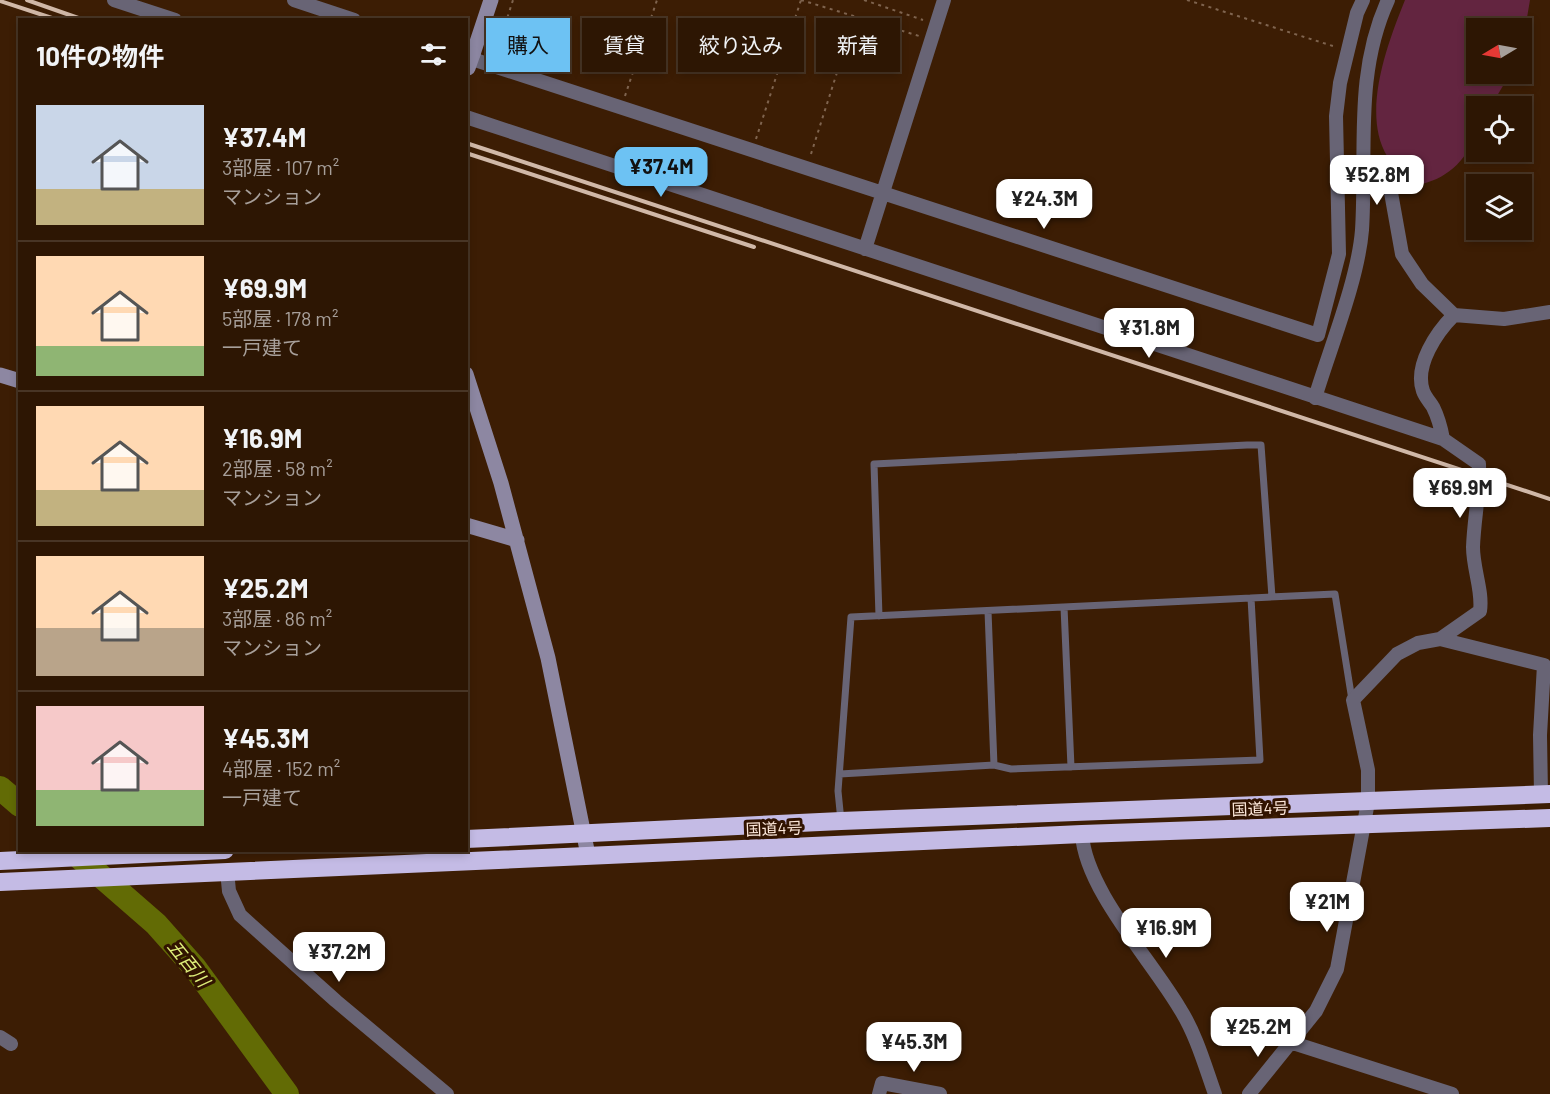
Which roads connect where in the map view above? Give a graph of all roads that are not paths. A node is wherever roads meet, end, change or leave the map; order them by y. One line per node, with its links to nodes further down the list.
1 (114, 0): 7 (street)
2 (294, 0): 8 (street)
3 (491, 0): 9 (street)
4 (944, 0): 12 (street)
5 (1363, 0): 16 (street)
6 (1388, 0): 11 (street)
7 (169, 18)
8 (348, 18)
9 (469, 63): 12 (street)
10 (468, 118): 13 (street)
11 (1362, 165): 15 (street); 17 (street)
12 (881, 193): 13 (street); 16 (street)
13 (865, 249): 21 (street)
14 (1550, 312): 15 (street)
15 (1454, 315): 22 (street)
16 (1318, 335): 17 (street)
17 (1333, 340): 21 (street)
18 (0, 375): 19 (street)
19 (18, 380)
20 (468, 381): 24 (street)
21 (1315, 398): 22 (street)
22 (1443, 439): 30 (street)
23 (468, 526): 24 (street)
24 (517, 540): 40 (street)
25 (1272, 597): 26 (lane); 29 (lane); 31 (lane)
26 (1251, 598): 27 (lane); 33 (lane)
27 (1064, 607): 28 (lane); 33 (lane)
28 (988, 611): 29 (lane); 32 (lane)
29 (879, 616): 34 (lane)
30 (1440, 639): 31 (street); 35 (street)
31 (1353, 700): 36 (street)
32 (994, 765): 33 (lane); 34 (lane)
33 (1071, 767)
34 (840, 774): 38 (lane)
35 (1545, 794): 36 (highway, 国道4号)
36 (1368, 802): 38 (highway, 国道4号); 39 (street)
37 (1550, 818): 39 (highway, 国道4号)
38 (841, 821): 40 (highway, 国道4号)
39 (1365, 824): 41 (highway, 国道4号); 48 (street)
40 (584, 832): 42 (highway, 国道4号); 44 (street)
41 (1082, 834): 44 (highway, 国道4号); 52 (street)
42 (468, 839)
43 (181, 852): 45 (highway)
44 (588, 855): 46 (highway, 国道4号)
45 (0, 861)
46 (227, 871): 47 (highway, 国道4号); 49 (street)
47 (0, 882)
48 (1290, 1042): 53 (street); 54 (street)
49 (447, 1094)
50 (879, 1094): 51 (street)
51 (940, 1094)
52 (1215, 1094)
53 (1249, 1094)
54 (1452, 1094)

